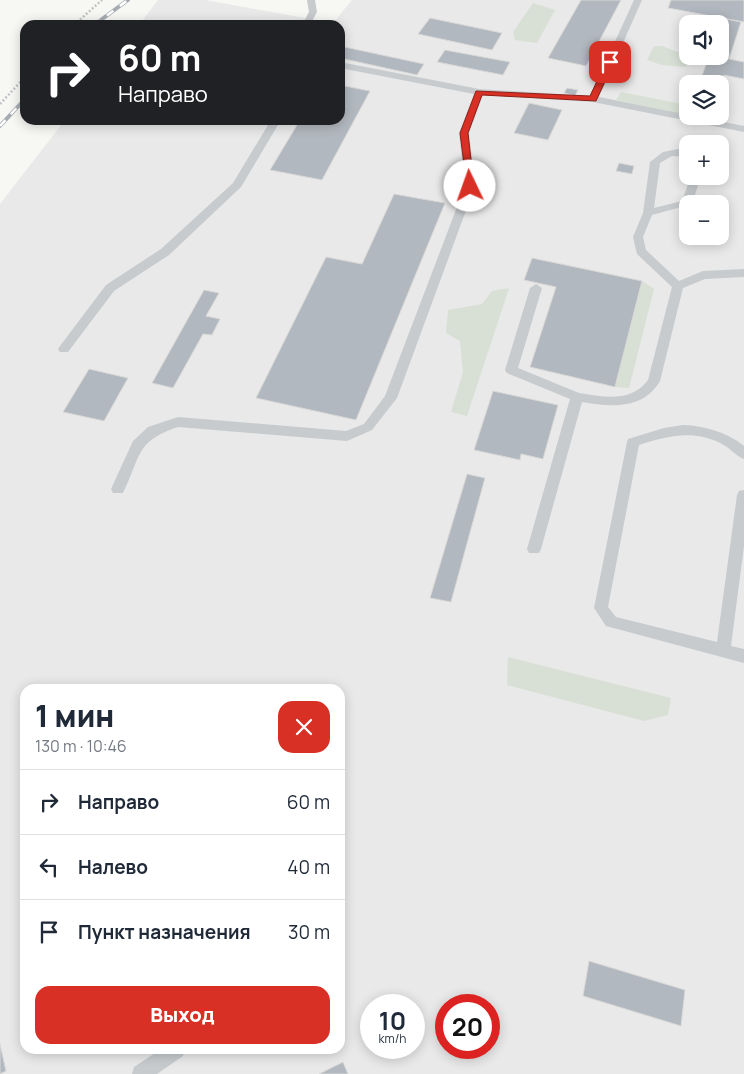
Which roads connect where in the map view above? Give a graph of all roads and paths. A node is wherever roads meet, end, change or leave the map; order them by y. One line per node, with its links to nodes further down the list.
1 (102, 0): 4 (path)
2 (312, 0): 5 (lane)
3 (638, 0): 9 (lane)
4 (80, 20)
5 (309, 20)
6 (345, 65): 8 (lane)
7 (20, 82): 10 (path)
8 (479, 92): 9 (lane); 22 (lane)
9 (593, 99): 12 (lane)
10 (0, 104)
11 (273, 125): 19 (lane)
12 (744, 129)
13 (679, 152): 15 (lane)
14 (693, 185): 15 (lane)
15 (648, 213): 17 (lane)
16 (744, 273): 17 (lane)
17 (678, 286): 20 (lane)
18 (536, 288): 20 (lane)
19 (64, 349)
20 (577, 397): 24 (lane)
21 (744, 454): 25 (lane)
22 (118, 489)
23 (744, 495): 25 (lane)
24 (534, 549)
25 (723, 650): 26 (lane)
26 (744, 656)
27 (169, 1054): 28 (lane)
28 (141, 1074)

